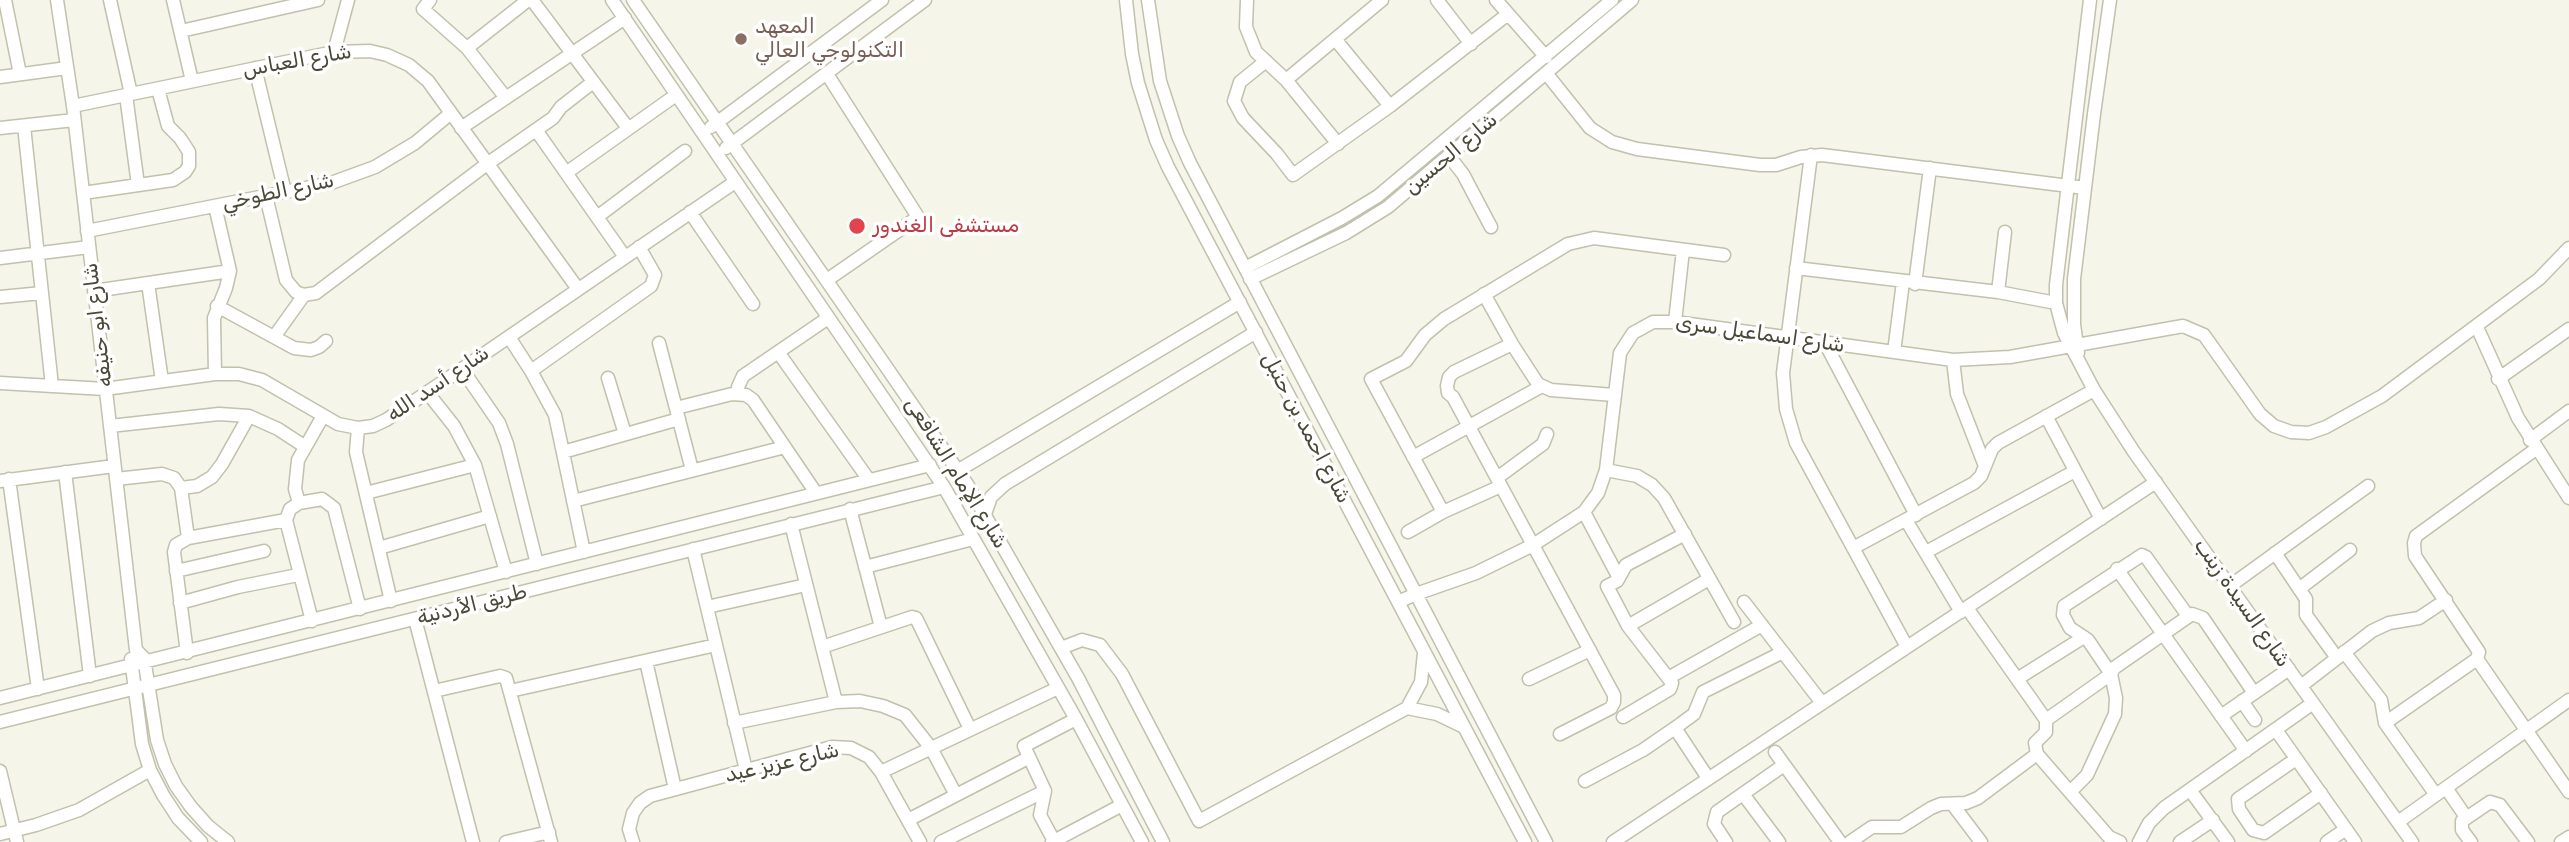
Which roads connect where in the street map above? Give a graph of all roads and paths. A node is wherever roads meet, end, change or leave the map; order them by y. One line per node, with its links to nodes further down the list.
1 (5, 0): 37 (street)
2 (57, 0): 34 (street, شارع ابو حنيفه)
3 (110, 0): 44 (street)
4 (173, 0): 26 (street)
5 (318, 0): 23 (street)
6 (348, 0): 30 (street)
7 (430, 0): 29 (street)
8 (530, 0): 29 (street); 31 (street)
9 (612, 0): 25 (street, شارع الإمام الشافعى)
10 (633, 0): 53 (street, شارع الإمام الشافعى)
11 (882, 0): 53 (street)
12 (925, 0): 38 (street)
13 (1126, 0): 50 (street, شارع احمد بن حنبل)
14 (1148, 0): 48 (street, شارع احمد بن حنبل)
15 (1247, 0): 33 (street)
16 (1382, 0): 27 (street)
17 (1437, 0): 28 (street)
18 (1496, 0): 24 (street)
19 (1612, 0): 32 (street, شارع الحسين)
20 (1632, 0): 36 (street, شارع الحسين)
21 (2090, 0): 71 (street, شارع السيدة زينب)
22 (2110, 0): 73 (street, شارع السيدة زينب)
23 (304, 2): 26 (street)
24 (1508, 14): 28 (street); 32 (street)
25 (625, 18): 31 (street); 45 (street, شارع الإمام الشافعى)
26 (181, 31): 41 (street)
27 (1335, 39): 40 (street); 49 (street)
28 (1471, 44): 49 (street)
29 (467, 48): 46 (street)
30 (334, 52): 35 (street, شارع العباس); 51 (street, شارع العباس)
31 (572, 54): 42 (street); 46 (street)
32 (1546, 57): 72 (street, شارع الحسين)
33 (1266, 61): 40 (street); 61 (street)
34 (67, 68): 37 (street); 47 (street, شارع ابو حنيفه)
35 (256, 68): 41 (street, شارع العباس); 74 (street)
36 (1546, 73): 64 (street); 65 (street, شارع الحسين)
37 (20, 74): 39 (street)
38 (827, 74): 60 (street); 95 (street)
39 (0, 77)
40 (1286, 80): 61 (street)
41 (192, 81): 43 (street, شارع العباس)
42 (593, 82): 57 (street); 58 (street)
43 (158, 89): 44 (street, شارع العباس); 70 (street)
44 (128, 95): 47 (street, شارع العباس); 70 (street)
45 (676, 95): 57 (street); 59 (street, شارع الإمام الشافعى)
46 (506, 98): 56 (street)
47 (73, 106): 52 (street, شارع ابو حنيفه)
48 (1168, 106): 50 (street); 94 (street, شارع احمد بن حنبل)
49 (1390, 106): 61 (street)
50 (1146, 112): 105 (street, شارع احمد بن حنبل)
51 (451, 114): 56 (street, شارع العباس); 74 (street, شارع الطوخي)
52 (74, 120): 54 (street); 75 (street, شارع ابو حنيفه)
53 (718, 122): 59 (street); 60 (street, شارع الإمام الشافعى)
54 (24, 126): 55 (street); 88 (street)
55 (0, 128)
56 (461, 128): 66 (street, شارع العباس)
57 (628, 128): 68 (street)
58 (536, 130): 66 (street); 68 (street)
59 (702, 133): 63 (street, شارع الإمام الشافعى)
60 (732, 143): 63 (street); 95 (street, شارع الإمام الشافعى)
61 (1338, 144)
62 (685, 151): 80 (street)
63 (717, 154): 69 (street, شارع الإمام الشافعى)
64 (1811, 155): 67 (street); 92 (street)
65 (1449, 156): 77 (street, شارع الحسين); 81 (street)
66 (487, 164): 98 (street, شارع العباس); 103 (street)
67 (1930, 168): 71 (street); 97 (street)
68 (566, 173): 80 (street)
69 (735, 182): 79 (street, شارع أسد الله); 109 (street, شارع الإمام الشافعى)
70 (138, 185): 75 (street)
71 (2067, 186): 73 (street); 106 (street, شارع السيدة زينب)
72 (1390, 187): 77 (street); 94 (street, شارع الحسين)
73 (2085, 188): 121 (street, شارع السيدة زينب)
74 (285, 192): 76 (street, شارع الطوخي)
75 (83, 193): 82 (street, شارع ابو حنيفه)
76 (266, 196): 78 (street, شارع الطوخي); 103 (street)
77 (1400, 197): 94 (street, شارع الحسين)
78 (215, 206): 82 (street, شارع الطوخي); 93 (street)
79 (690, 212): 85 (street, شارع أسد الله); 107 (street)
80 (597, 217): 90 (street)
81 (1490, 227)
82 (87, 231): 84 (street, شارع ابو حنيفه)
83 (2005, 232): 100 (street)
84 (89, 247): 88 (street); 99 (street, شارع ابو حنيفه)
85 (639, 247): 90 (street, شارع أسد الله); 126 (street)
86 (2569, 248): 111 (street)
87 (1683, 250): 89 (street); 102 (street); 110 (street)
88 (38, 253): 91 (street); 101 (street)
89 (1724, 256)
90 (625, 257): 98 (street, شارع أسد الله)
91 (0, 258)
92 (1796, 268): 97 (street); 116 (street)
93 (230, 271): 96 (street); 108 (street)
94 (1248, 273): 208 (street, شارع احمد بن حنبل)
95 (827, 280): 158 (street, شارع الإمام الشافعى)
96 (148, 283): 99 (street); 130 (street)
97 (1909, 283): 100 (street); 123 (street)
98 (578, 289): 115 (street, شارع أسد الله)
99 (94, 291): 134 (street, شارع ابو حنيفه)
100 (1998, 292): 106 (street)
101 (42, 293): 104 (street); 132 (street)
102 (1484, 294): 120 (street); 153 (street)
103 (304, 295): 114 (street)
104 (0, 297)
105 (1240, 302): 113 (street, شارع احمد بن حنبل); 158 (street)
106 (2056, 303): 121 (street, شارع السيدة زينب)
107 (753, 304)
108 (217, 306): 114 (street); 127 (street)
109 (828, 318): 122 (street); 155 (street, شارع الإمام الشافعى)
110 (1675, 322): 116 (street, شارع اسماعيل سرى); 138 (street, شارع اسماعيل سرى)
111 (2477, 327): 121 (street, شارع اسماعيل سرى); 129 (street)
112 (2569, 329): 129 (street)
113 (1256, 332): 178 (street); 211 (street, شارع احمد بن حنبل)
114 (274, 337): 117 (street)
115 (509, 337): 125 (street, شارع أسد الله); 126 (street)
116 (1787, 337): 119 (street, شارع اسماعيل سرى); 190 (street)
117 (326, 341)
118 (659, 342): 140 (street)
119 (1825, 343): 123 (street, شارع اسماعيل سرى); 180 (street)
120 (1512, 344): 133 (street); 145 (street)
121 (2073, 346): 124 (street, شارع اسماعيل سرى); 135 (street, شارع السيدة زينب)
122 (778, 352): 137 (street); 164 (street)
123 (1894, 352): 124 (street, شارع اسماعيل سرى)
124 (1953, 360): 156 (street)
125 (462, 369): 136 (street, شارع أسد الله); 197 (street)
126 (531, 371): 152 (street)
127 (215, 374): 130 (street); 142 (street)
128 (608, 378): 147 (street)
129 (2498, 379): 149 (street)
130 (162, 381): 134 (street)
131 (0, 383): 132 (street)
132 (52, 386): 134 (street)
133 (1542, 386): 138 (street); 145 (street)
134 (105, 389): 144 (street, شارع ابو حنيفه)
135 (2094, 390): 143 (street); 166 (street, شارع السيدة زينب)
136 (427, 392): 146 (street, شارع أسد الله); 154 (street)
137 (739, 394): 140 (street); 151 (street)
138 (1614, 396): 159 (street, شارع اسماعيل سرى)
139 (2569, 411): 149 (street)
140 (678, 414): 147 (street); 157 (street)
141 (249, 416): 144 (street); 150 (street); 169 (street)
142 (323, 416): 146 (street); 150 (street)
143 (2046, 416): 156 (street); 160 (street)
144 (110, 426): 162 (street, شارع ابو حنيفه)
145 (1469, 427): 153 (street); 165 (street)
146 (358, 428): 170 (street)
147 (625, 434): 152 (street)
148 (1547, 434): 165 (street)
149 (2533, 444): 172 (street); 209 (street)
150 (304, 446): 174 (street)
151 (785, 447): 157 (street); 171 (street)
152 (563, 452): 173 (street)
153 (1413, 457): 176 (street)
154 (475, 465): 170 (street); 179 (street)
155 (930, 465): 164 (street, طريق الأردنية); 168 (street, شارع الإمام الشافعى)
156 (1986, 467): 180 (street)
157 (692, 470): 173 (street)
158 (959, 470): 178 (street, شارع الإمام الشافعى)
159 (1606, 470): 177 (street, شارع اسماعيل سرى); 185 (street)
160 (2075, 471): 181 (street); 195 (street)
161 (65, 472): 162 (street); 163 (street); 242 (street)
162 (115, 473): 169 (street); 230 (street, شارع ابو حنيفه)
163 (5, 480): 249 (street)
164 (869, 480): 171 (street, طريق الأردنية)
165 (1499, 482): 176 (street); 188 (street)
166 (2156, 482): 181 (street); 206 (street, شارع السيدة زينب)
167 (2368, 486): 196 (street)
168 (944, 487): 175 (street, طريق الأردنية); 187 (street, شارع الإمام الشافعى)
169 (181, 488): 186 (street)
170 (366, 493): 189 (street)
171 (817, 493): 194 (street, طريق الأردنية)
172 (2569, 498)
173 (573, 501): 194 (street)
174 (299, 503): 182 (street); 215 (street)
175 (850, 509): 183 (street, طريق الأردنية); 198 (street)
176 (1443, 512): 184 (street)
177 (1584, 512): 188 (street, شارع اسماعيل سرى); 203 (street)
178 (985, 514): 228 (street, شارع الإمام الشافعى)
179 (490, 516): 189 (street); 201 (street)
180 (1911, 518): 190 (street); 195 (street)
181 (2101, 519): 216 (street)
182 (286, 520): 186 (street); 202 (street)
183 (791, 524): 191 (street, طريق الأردنية); 205 (street)
184 (1408, 532)
185 (1685, 534): 203 (street); 204 (street)
186 (188, 538): 200 (street)
187 (973, 539): 198 (street); 248 (street, شارع الإمام الشافعى)
188 (1533, 545): 208 (street, شارع اسماعيل سرى); 231 (street)
189 (379, 548): 210 (street)
190 (1853, 548): 229 (street)
191 (693, 549): 214 (street); 218 (street, طريق الأردنية)
192 (2350, 550): 207 (street)
193 (264, 551): 200 (street)
194 (584, 552): 197 (street, طريق الأردنية)
195 (1926, 552): 216 (street)
196 (2275, 553): 206 (street); 207 (street)
197 (537, 564): 201 (street, طريق الأردنية)
198 (865, 567): 223 (street)
199 (2117, 569): 217 (street); 224 (street); 225 (street)
200 (176, 571): 213 (street)
201 (506, 572): 210 (street, طريق الأردنية)
202 (299, 575): 213 (street); 219 (street)
203 (1619, 578): 222 (street)
204 (1709, 579): 220 (street); 222 (street)
205 (806, 584): 214 (street); 227 (street)
206 (2230, 586): 240 (street, شارع السيدة زينب)
207 (2299, 589): 235 (street)
208 (1416, 594): 211 (street, شارع اسماعيل سرى); 325 (street, شارع احمد بن حنبل)
209 (2446, 600): 235 (street); 236 (street)
210 (391, 601): 215 (street, طريق الأردنية)
211 (1398, 602): 234 (street, شارع احمد بن حنبل)
212 (1744, 602): 221 (street)
213 (180, 603): 233 (street)
214 (707, 607): 226 (street)
215 (359, 609): 219 (street, طريق الأردنية)
216 (1964, 610): 229 (street); 244 (street)
217 (2188, 616): 224 (street); 253 (street)
218 (415, 619): 246 (street, طريق الأردنية); 251 (street)
219 (312, 621): 233 (street, طريق الأردنية)
220 (1734, 622)
221 (1762, 625): 232 (street); 243 (street)
222 (1628, 626): 243 (street)
223 (881, 627): 227 (street); 271 (street)
224 (2163, 634): 241 (street); 261 (street)
225 (2084, 637): 241 (street); 244 (street)
226 (716, 645): 237 (street); 267 (street)
227 (822, 647): 257 (street)
228 (1061, 648): 260 (street); 299 (street, شارع الإمام الشافعى)
229 (1906, 648): 258 (street)
230 (136, 650): 238 (street, شارع ابو حنيفه); 239 (street, شارع ابو حنيفه)
231 (1590, 650): 245 (street); 274 (street)
232 (1783, 652): 258 (street); 270 (street)
233 (187, 653): 238 (street, طريق الأردنية)
234 (1424, 653): 260 (street); 269 (street, شارع احمد بن حنبل)
235 (2341, 655): 247 (street); 268 (street)
236 (2477, 659): 268 (street); 273 (street)
237 (646, 661): 252 (street); 288 (street)
238 (145, 663): 239 (street, طريق الأردنية); 246 (street, شارع ابو حنيفه)
239 (131, 666): 242 (street, طريق الأردنية); 250 (street, شارع ابو حنيفه)
240 (2289, 669): 247 (street, شارع السيدة زينب); 253 (street)
241 (2111, 674): 264 (street); 292 (street)
242 (90, 676): 249 (street, طريق الأردنية)
243 (1670, 677): 262 (street)
244 (2017, 678): 264 (street)
245 (1529, 679)
246 (148, 686): 250 (street, طريق الأردنية); 315 (street, شارع ابو حنيفه)
247 (2301, 686): 259 (street, شارع السيدة زينب)
248 (1058, 688): 263 (street, شارع الإمام الشافعى); 271 (street)
249 (38, 689): 254 (street, طريق الأردنية)
250 (134, 689): 266 (street, طريق الأردنية); 282 (street, شارع ابو حنيفه)
251 (434, 691): 252 (street); 316 (street)
252 (510, 691): 311 (street)
253 (2254, 693): 256 (street)
254 (0, 698)
255 (2569, 700): 273 (street)
256 (2242, 701): 261 (street); 265 (street)
257 (836, 702): 267 (street); 275 (street)
258 (1822, 703): 286 (street)
259 (2313, 703): 272 (street); 304 (street, شارع السيدة زينب)
260 (1406, 708): 269 (street)
261 (2221, 716): 276 (street)
262 (1623, 717)
263 (1076, 719): 279 (street); 297 (street, شارع الإمام الشافعى)
264 (2046, 720): 278 (street)
265 (2255, 720)
266 (0, 722)
267 (734, 723): 283 (street)
268 (2385, 723): 290 (street)
269 (1464, 728): 324 (street, شارع احمد بن حنبل)
270 (1675, 728): 286 (street); 287 (street)
271 (970, 729): 275 (street)
272 (2276, 730): 276 (street); 280 (street)
273 (2526, 731): 290 (street); 293 (street)
274 (1560, 734)
275 (931, 748): 285 (street); 296 (street)
276 (2246, 751): 289 (street)
277 (1775, 752): 281 (street)
278 (2037, 754): 292 (street); 298 (street)
279 (1028, 758): 291 (street); 296 (street)
280 (2297, 759): 294 (street); 294 (street)
281 (1784, 765): 295 (street); 329 (street)
282 (150, 770): 309 (street); 314 (street, شارع ابو حنيفه)
283 (746, 770): 285 (street, شارع عزيز عيد); 288 (street, شارع عزيز عيد)
284 (0, 771): 309 (street)
285 (881, 772): 301 (street, شارع عزيز عيد)
286 (1708, 778): 326 (street)
287 (1585, 781)
288 (675, 789): 318 (street, شارع عزيز عيد)
289 (2190, 790): 302 (street); 334 (street)
290 (2441, 791): 300 (street); 304 (street)
291 (1045, 792): 306 (street); 322 (street)
292 (2070, 792): 333 (street)
293 (2569, 792)
294 (2320, 793): 307 (street)
295 (1743, 794): 327 (street); 328 (street)
296 (956, 795): 301 (street)
297 (1122, 805): 303 (street, شارع الإمام الشافعى); 322 (street)
298 (1953, 805): 305 (street); 332 (street)
299 (1147, 812): 303 (street); 323 (street, شارع الإمام الشافعى)
300 (2466, 817): 339 (street); 340 (street)
301 (908, 820): 319 (street, شارع عزيز عيد)
302 (2213, 820): 313 (street); 335 (street)
303 (1131, 821): 312 (street, شارع الإمام الشافعى)
304 (2398, 822): 338 (street, شارع السيدة زينب)
305 (1890, 827): 330 (street); 331 (street)
306 (967, 829): 320 (street); 321 (street)
307 (2346, 829): 336 (street); 337 (street)
308 (0, 834): 309 (street)
309 (16, 836)
310 (2569, 836): 341 (street)
311 (550, 837): 317 (street)
312 (1137, 840)
313 (2182, 841)
314 (201, 842)
315 (228, 842)
316 (473, 842)
317 (506, 842)
318 (633, 842)
319 (920, 842)
320 (941, 842)
321 (974, 842)
322 (1053, 842)
323 (1163, 842)
324 (1525, 842)
325 (1546, 842)
326 (1613, 842)
327 (1726, 842)
328 (1779, 842)
329 (1840, 842)
330 (1850, 842)
331 (1900, 842)
332 (1981, 842)
333 (2120, 842)
334 (2137, 842)
335 (2228, 842)
336 (2327, 842)
337 (2356, 842)
338 (2412, 842)
339 (2471, 842)
340 (2528, 842)
341 (2561, 842)

